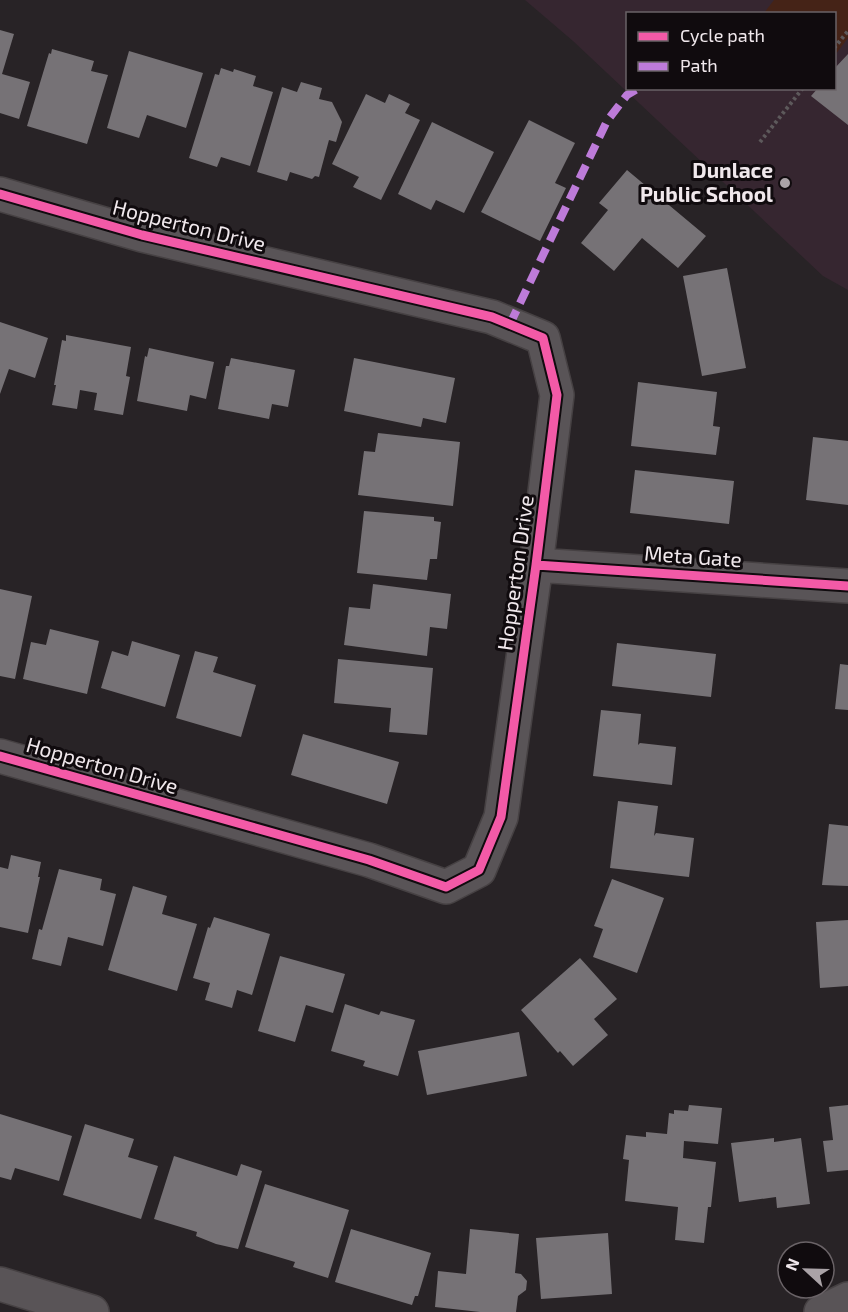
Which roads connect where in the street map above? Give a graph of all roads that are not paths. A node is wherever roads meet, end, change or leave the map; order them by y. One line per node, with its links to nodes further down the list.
1 (0, 194): 2 (street, Hopperton Drive)
2 (536, 564): 3 (street, Meta Gate); 4 (street, Hopperton Drive)
3 (848, 586)
4 (0, 756)
5 (0, 1284): 7 (street)
6 (848, 1299): 8 (street)
7 (92, 1312)
8 (821, 1312)

